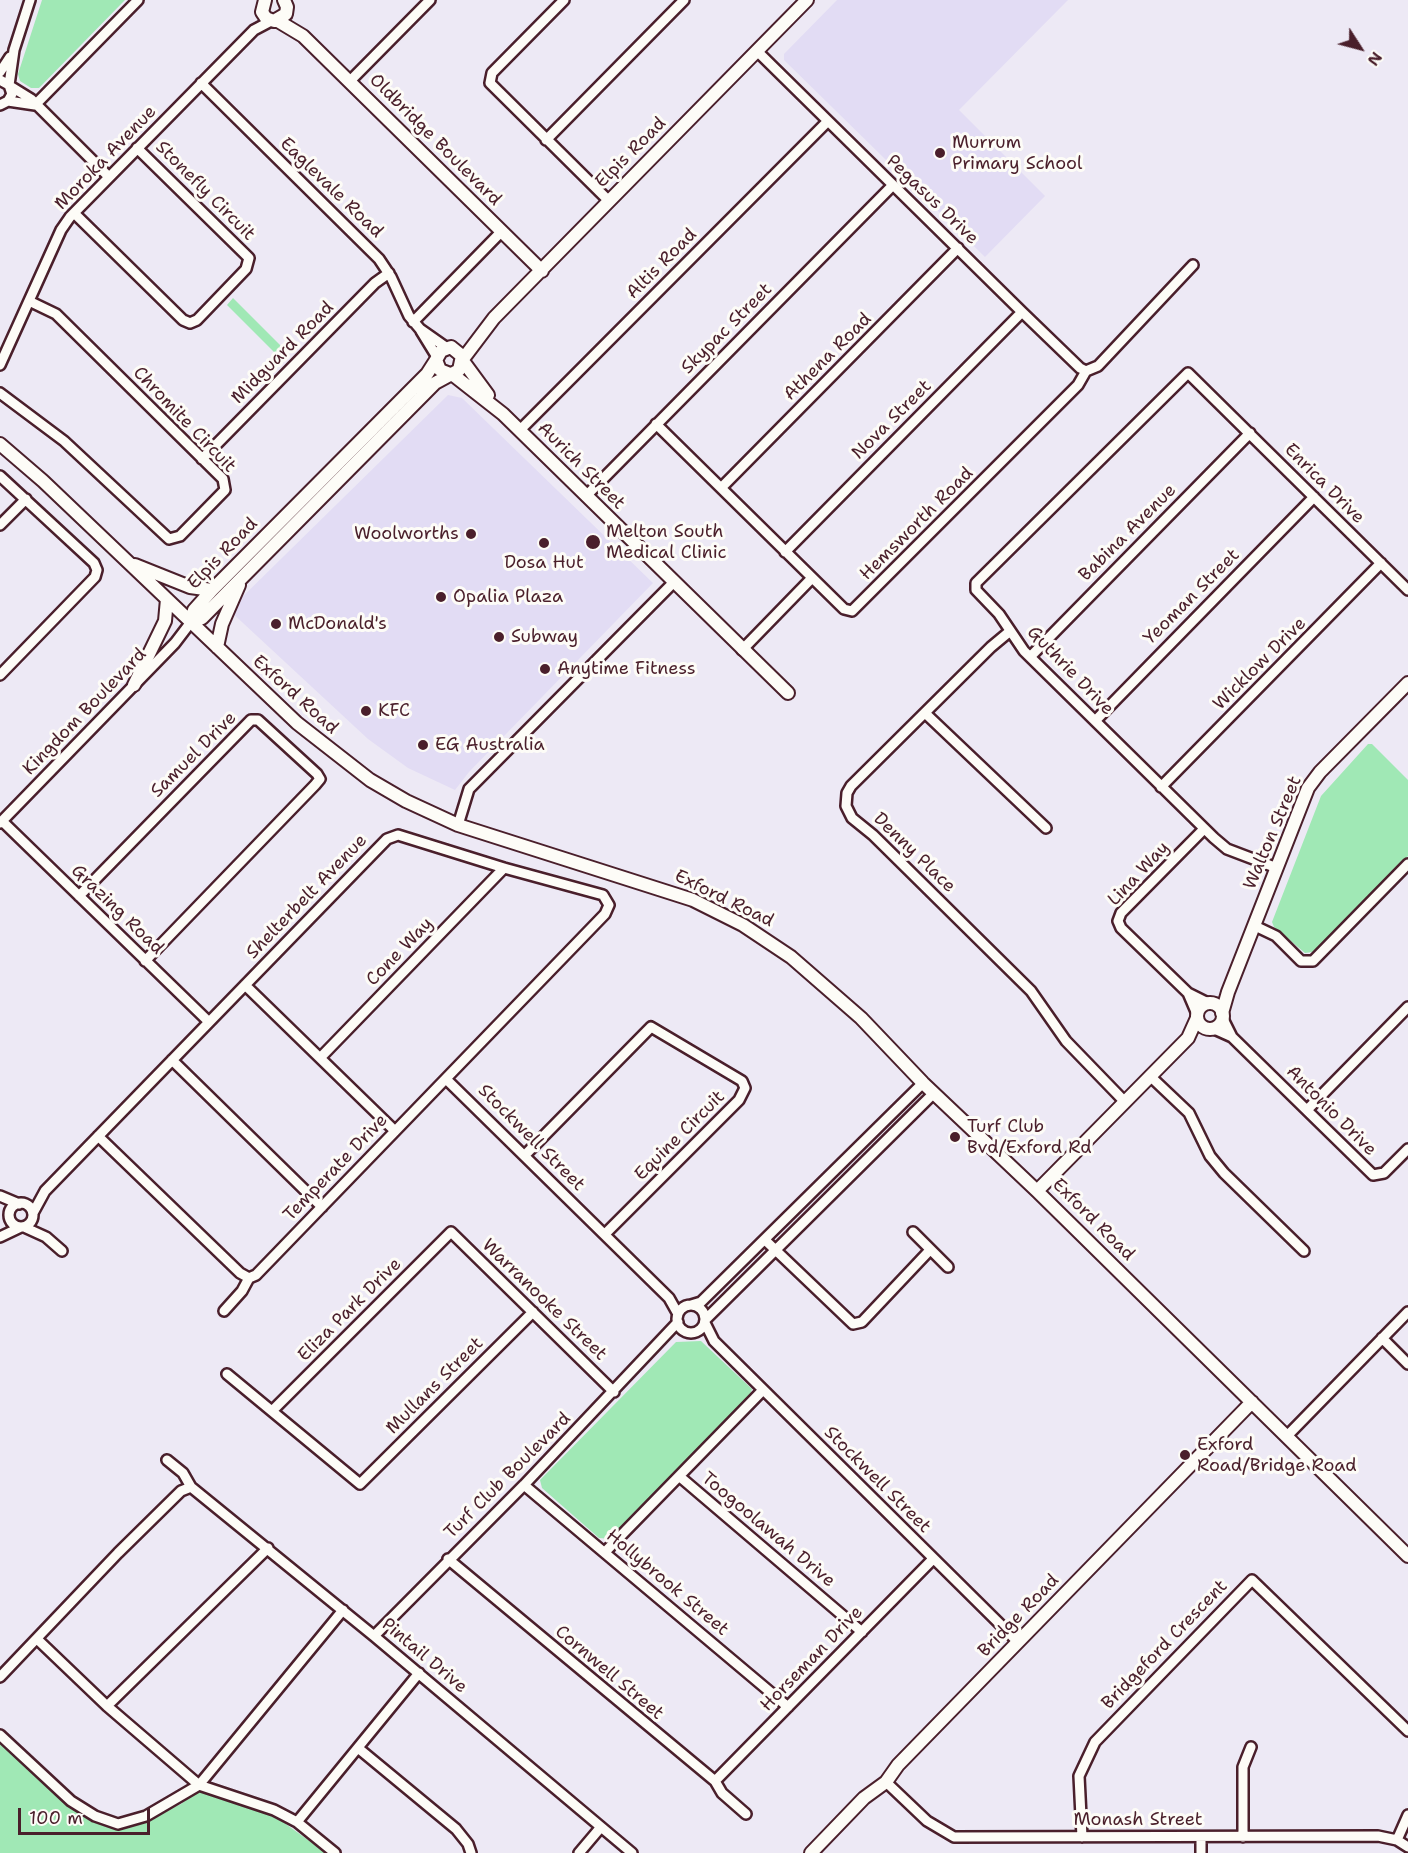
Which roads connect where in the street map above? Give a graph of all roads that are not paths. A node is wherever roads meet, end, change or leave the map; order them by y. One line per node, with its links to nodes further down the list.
1 (30, 0): 10 (street)
2 (138, 0): 17 (street)
3 (430, 0): 13 (street)
4 (564, 0): 19 (street)
5 (684, 0): 19 (street)
6 (807, 0): 11 (street, Elpis Road)
7 (287, 3): 8 (street); 9 (street, Oldbridge Boulevard)
8 (266, 10): 9 (street, Oldbridge Boulevard); 14 (street, Moroka Avenue)
9 (303, 36): 13 (street, Oldbridge Boulevard)
10 (14, 50): 12 (street); 15 (street)
11 (757, 51): 18 (street, Pegasus Drive); 23 (street, Elpis Road)
12 (0, 72)
13 (350, 81): 25 (street, Oldbridge Boulevard)
14 (201, 83): 20 (street, Moroka Avenue); 29 (street, Eaglevale Road)
15 (6, 84): 16 (street); 17 (street)
16 (3, 105): 17 (street)
17 (35, 105): 21 (street)
18 (828, 121): 22 (street, Pegasus Drive); 44 (street, Altis Road)
19 (546, 140): 23 (street)
20 (137, 148): 21 (street, Moroka Avenue); 24 (street, Stonefly Circuit)
21 (109, 177): 24 (street, Moroka Avenue)
22 (893, 185): 26 (street, Pegasus Drive); 43 (street, Skypac Street)
23 (609, 201): 28 (street, Elpis Road)
24 (74, 213): 30 (street, Moroka Avenue)
25 (502, 231): 28 (street, Oldbridge Boulevard); 32 (street)
26 (958, 248): 31 (street, Pegasus Drive); 49 (street, Athena Road)
27 (1193, 265): 38 (street, Hemsworth Road)
28 (542, 271): 33 (street, Elpis Road)
29 (389, 273): 32 (street, Eaglevale Road); 47 (street, Midguard Road)
30 (29, 301): 37 (street, Moroka Avenue); 47 (street, Chromite Circuit)
31 (1022, 312): 38 (street, Pegasus Drive); 54 (street, Nova Street)
32 (417, 325): 34 (street, Eaglevale Road); 35 (street, Eaglevale Road)
33 (481, 331): 34 (street, Elpis Road); 36 (street, Elpis Road)
34 (449, 347): 35 (street); 36 (street)
35 (436, 358): 39 (street); 60 (street, Elpis Road)
36 (463, 360): 39 (street); 42 (street, Aurich Street)
37 (0, 365)
38 (1086, 371): 58 (street, Hemsworth Road)
39 (451, 374): 42 (street, Aurich Street); 57 (street, Elpis Road)
40 (2, 395): 47 (street, Chromite Circuit)
41 (1217, 401): 45 (street, Enrica Drive); 64 (street, Guthrie Drive)
42 (503, 414): 44 (street, Aurich Street)
43 (656, 424): 49 (street, Hemsworth Road); 50 (street, Skypac Street)
44 (520, 430): 50 (street, Aurich Street)
45 (1250, 434): 51 (street, Enrica Drive); 67 (street, Babina Avenue)
46 (0, 444): 55 (street, Exford Road)
47 (202, 459)
48 (0, 476): 52 (street)
49 (721, 488): 54 (street, Hemsworth Road)
50 (586, 496): 59 (street, Aurich Street)
51 (1314, 497): 56 (street, Enrica Drive); 73 (street, Yeoman Street)
52 (26, 499): 53 (street); 68 (street)
53 (0, 525)
54 (785, 552): 58 (street, Hemsworth Road)
55 (128, 562): 60 (street); 62 (street, Exford Road)
56 (1382, 563): 61 (street, Enrica Drive); 74 (street, Wicklow Drive)
57 (243, 576): 63 (street, Elpis Road); 65 (street)
58 (813, 578): 66 (street)
59 (674, 582): 66 (street, Aurich Street); 76 (street)
60 (212, 590): 63 (street, Elpis Road)
61 (1408, 590)
62 (167, 599): 63 (street, Exford Road); 70 (street)
63 (191, 622): 65 (street, Exford Road); 70 (street, Kingdom Boulevard)
64 (1009, 632): 67 (street, Guthrie Drive); 72 (street, Denny Place)
65 (217, 647): 76 (street, Exford Road)
66 (742, 650): 71 (street, Aurich Street)
67 (1030, 657): 73 (street, Guthrie Drive)
68 (0, 675)
69 (1408, 683): 81 (street, Walton Street)
70 (134, 685): 75 (street, Kingdom Boulevard)
71 (788, 693)
72 (925, 713): 77 (street); 102 (street, Denny Place)
73 (1095, 721): 74 (street, Guthrie Drive)
74 (1161, 787): 78 (street, Guthrie Drive)
75 (1, 822): 82 (street, Grazing Road)
76 (458, 825): 100 (street, Exford Road)
77 (1046, 828)
78 (1204, 829): 81 (street, Guthrie Drive); 87 (street, Lina Way)
79 (1408, 864): 83 (street)
80 (504, 868): 85 (street, Shelterbelt Avenue); 96 (street, Cone Way); 99 (street, Shelterbelt Avenue)
81 (1277, 868): 83 (street, Walton Street)
82 (79, 897): 84 (street, Grazing Road); 84 (street, Samuel Drive)
83 (1255, 926): 86 (street, Walton Street)
84 (145, 961): 92 (street, Grazing Road)
85 (245, 985): 92 (street, Shelterbelt Avenue); 96 (street)
86 (1228, 992): 88 (street); 90 (street, Walton Street)
87 (1188, 993): 88 (street, Lina Way); 91 (street, Lina Way)
88 (1210, 1003): 90 (street); 91 (street)
89 (1408, 1007): 103 (street)
90 (1222, 1015): 93 (street); 94 (street, Antonio Drive)
91 (1197, 1016): 93 (street); 95 (street)
92 (208, 1022): 97 (street, Shelterbelt Avenue)
93 (1210, 1028): 94 (street, Antonio Drive); 95 (street)
94 (1232, 1037): 103 (street, Antonio Drive)
95 (1188, 1038): 98 (street)
96 (320, 1058): 104 (street)
97 (171, 1060): 105 (street, Shelterbelt Avenue); 112 (street)
98 (1150, 1076): 102 (street); 125 (street)
99 (446, 1079): 104 (street, Temperate Drive); 107 (street, Stockwell Street)
100 (923, 1083): 101 (street, Exford Road); 121 (street)
101 (934, 1094): 109 (street, Exford Road); 124 (street)
102 (1125, 1102): 109 (street)
103 (1306, 1110): 106 (street, Antonio Drive)
104 (395, 1131): 112 (street, Temperate Drive)
105 (98, 1136): 108 (street, Shelterbelt Avenue); 127 (street)
106 (1408, 1149)
107 (525, 1155): 118 (street, Stockwell Street); 118 (street, Equine Circuit)
108 (45, 1191): 111 (street, Shelterbelt Avenue); 113 (street, Shelterbelt Avenue)
109 (1038, 1191): 143 (street, Exford Road)
110 (0, 1197): 111 (street); 114 (street)
111 (21, 1204): 113 (street); 114 (street)
112 (322, 1207): 127 (street, Temperate Drive)
113 (33, 1215): 115 (street); 120 (street)
114 (9, 1216): 115 (street); 119 (street)
115 (23, 1227): 119 (street); 120 (street)
116 (451, 1232): 131 (street, Warranooke Street); 144 (street, Eliza Park Drive)
117 (913, 1232): 122 (street)
118 (605, 1234): 128 (street, Stockwell Street)
119 (0, 1237)
120 (46, 1237): 123 (street)
121 (765, 1239): 124 (street); 129 (street)
122 (930, 1250): 124 (street); 126 (street)
123 (62, 1251)
124 (777, 1251): 134 (street)
125 (1304, 1251)
126 (948, 1267)
127 (249, 1278): 130 (street, Temperate Drive)
128 (669, 1298): 129 (street, Stockwell Street); 133 (street, Stockwell Street)
129 (689, 1305): 133 (street, Turf Club Boulevard); 134 (street, Stockwell Street)
130 (224, 1311)
131 (533, 1312): 142 (street, Warranooke Street); 144 (street, Mullans Street)
132 (1408, 1312): 137 (street)
133 (678, 1318): 135 (street, Stockwell Street); 136 (street, Turf Club Boulevard)
134 (705, 1322): 135 (street); 138 (street, Stockwell Street)
135 (689, 1332): 136 (street, Turf Club Boulevard); 138 (street, Stockwell Street)
136 (664, 1338): 142 (street, Turf Club Boulevard)
137 (1382, 1338): 139 (street); 145 (street)
138 (714, 1341): 141 (street, Stockwell Street)
139 (1408, 1364)
140 (227, 1374): 144 (street)
141 (763, 1390): 147 (street); 154 (street, Stockwell Street)
142 (614, 1392): 148 (street, Turf Club Boulevard)
143 (1252, 1402): 145 (street, Exford Road); 159 (street, Bridge Road)
144 (272, 1411)
145 (1287, 1436): 152 (street, Exford Road)
146 (167, 1460): 149 (street, Pintail Drive)
147 (679, 1476): 151 (street); 156 (street, Toogoolawah Drive)
148 (524, 1485): 151 (street, Hollybrook Street); 153 (street, Turf Club Boulevard)
149 (191, 1487): 150 (street, Pintail Drive); 158 (street)
150 (268, 1548): 155 (street, Pintail Drive); 162 (street)
151 (605, 1552): 163 (street, Hollybrook Street)
152 (1408, 1556)
153 (448, 1559): 157 (street, Turf Club Boulevard); 168 (street, Cornwell Street)
154 (933, 1559): 156 (street, Horseman Drive); 159 (street, Stockwell Street)
155 (343, 1610): 157 (street, Pintail Drive); 170 (street)
156 (862, 1632): 163 (street, Horseman Drive)
157 (374, 1636): 160 (street, Pintail Drive)
158 (37, 1639): 161 (street); 162 (street)
159 (1018, 1642): 169 (street, Bridge Road)
160 (419, 1673): 167 (street); 174 (street, Pintail Drive)
161 (0, 1677)
162 (107, 1706): 170 (street)
163 (788, 1707): 168 (street, Horseman Drive)
164 (1408, 1731): 175 (street, Bridgeford Crescent)
165 (0, 1735): 170 (street)
166 (1251, 1747): 177 (street)
167 (358, 1748): 173 (street); 181 (street)
168 (715, 1781): 171 (street, Cornwell Street)
169 (886, 1782): 175 (street, Monash Street); 184 (street, Bridge Road)
170 (199, 1785): 173 (street)
171 (746, 1814)
172 (1408, 1815): 178 (street)
173 (297, 1822): 180 (street)
174 (601, 1827): 182 (street); 183 (street, Pintail Drive)
175 (1082, 1837): 176 (street, Monash Street)
176 (1201, 1837): 177 (street, Monash Street); 185 (street)
177 (1242, 1837): 178 (street, Monash Street)
178 (1397, 1840): 179 (street, Monash Street)
179 (1408, 1847)
180 (334, 1853)
181 (471, 1853)
182 (579, 1853)
183 (632, 1853)
184 (811, 1853)
185 (1201, 1853)

